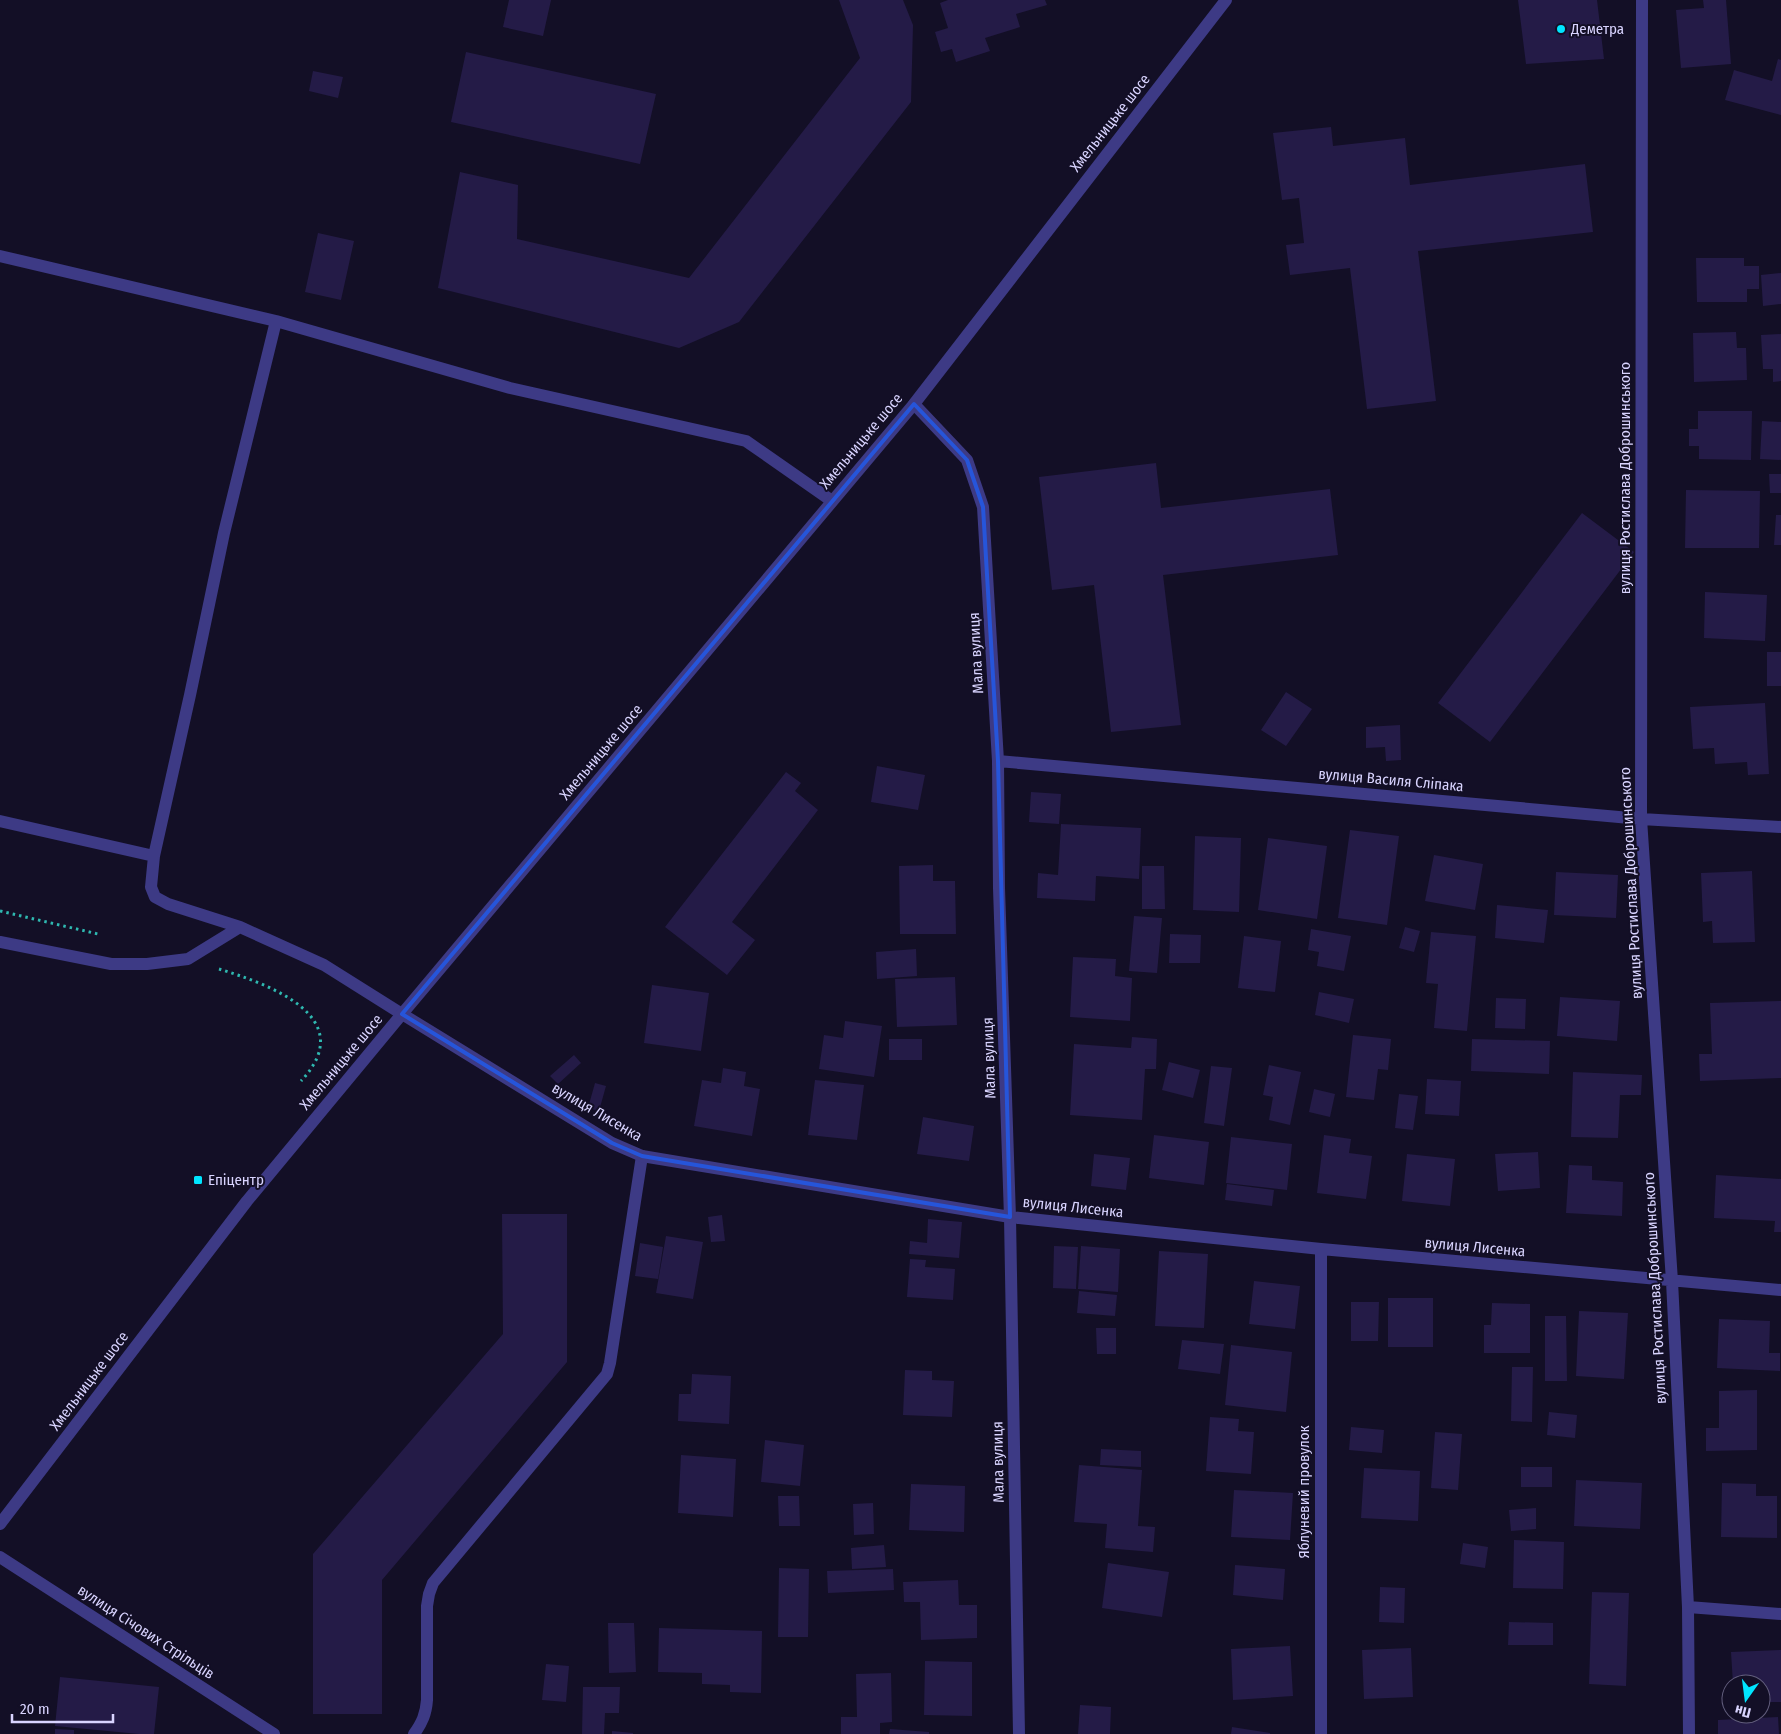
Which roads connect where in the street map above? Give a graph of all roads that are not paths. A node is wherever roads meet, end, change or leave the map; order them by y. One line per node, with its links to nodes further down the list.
1 (1226, 0): 5 (street, Хмельницьке шосе)
2 (1642, 0): 8 (street, вулиця Ростислава Доброшинського)
3 (0, 256): 4 (street)
4 (276, 321): 6 (street); 11 (street, вулиця Лисенка)
5 (914, 404): 6 (street, Хмельницьке шосе); 7 (street, Мала вулиця)
6 (832, 501): 14 (street, Хмельницьке шосе)
7 (998, 761): 8 (street, вулиця Василя Сліпака); 16 (street, Мала вулиця)
8 (1642, 819): 10 (street, вулиця Василя Сліпака); 18 (street, вулиця Ростислава Доброшинського)
9 (0, 821): 11 (street)
10 (1781, 827)
11 (154, 856): 12 (street, вулиця Лисенка)
12 (240, 927): 13 (street); 14 (street, вулиця Лисенка)
13 (0, 942)
14 (402, 1014): 15 (street, вулиця Лисенка); 20 (street, Хмельницьке шосе)
15 (642, 1156): 16 (street, вулиця Лисенка); 25 (street)
16 (1010, 1216): 17 (street, вулиця Лисенка); 26 (street, Мала вулиця)
17 (1321, 1249): 18 (street, вулиця Лисенка); 27 (street, Яблуневий провулок)
18 (1672, 1281): 19 (street, вулиця Лисенка); 22 (street, вулиця Ростислава Доброшинського)
19 (1781, 1290)
20 (0, 1524)
21 (0, 1557): 24 (street, вулиця Січових Стрільців)
22 (1688, 1607): 23 (street); 28 (street, вулиця Ростислава Доброшинського)
23 (1781, 1614)
24 (274, 1734)
25 (414, 1734)
26 (1019, 1734)
27 (1320, 1734)
28 (1689, 1734)

